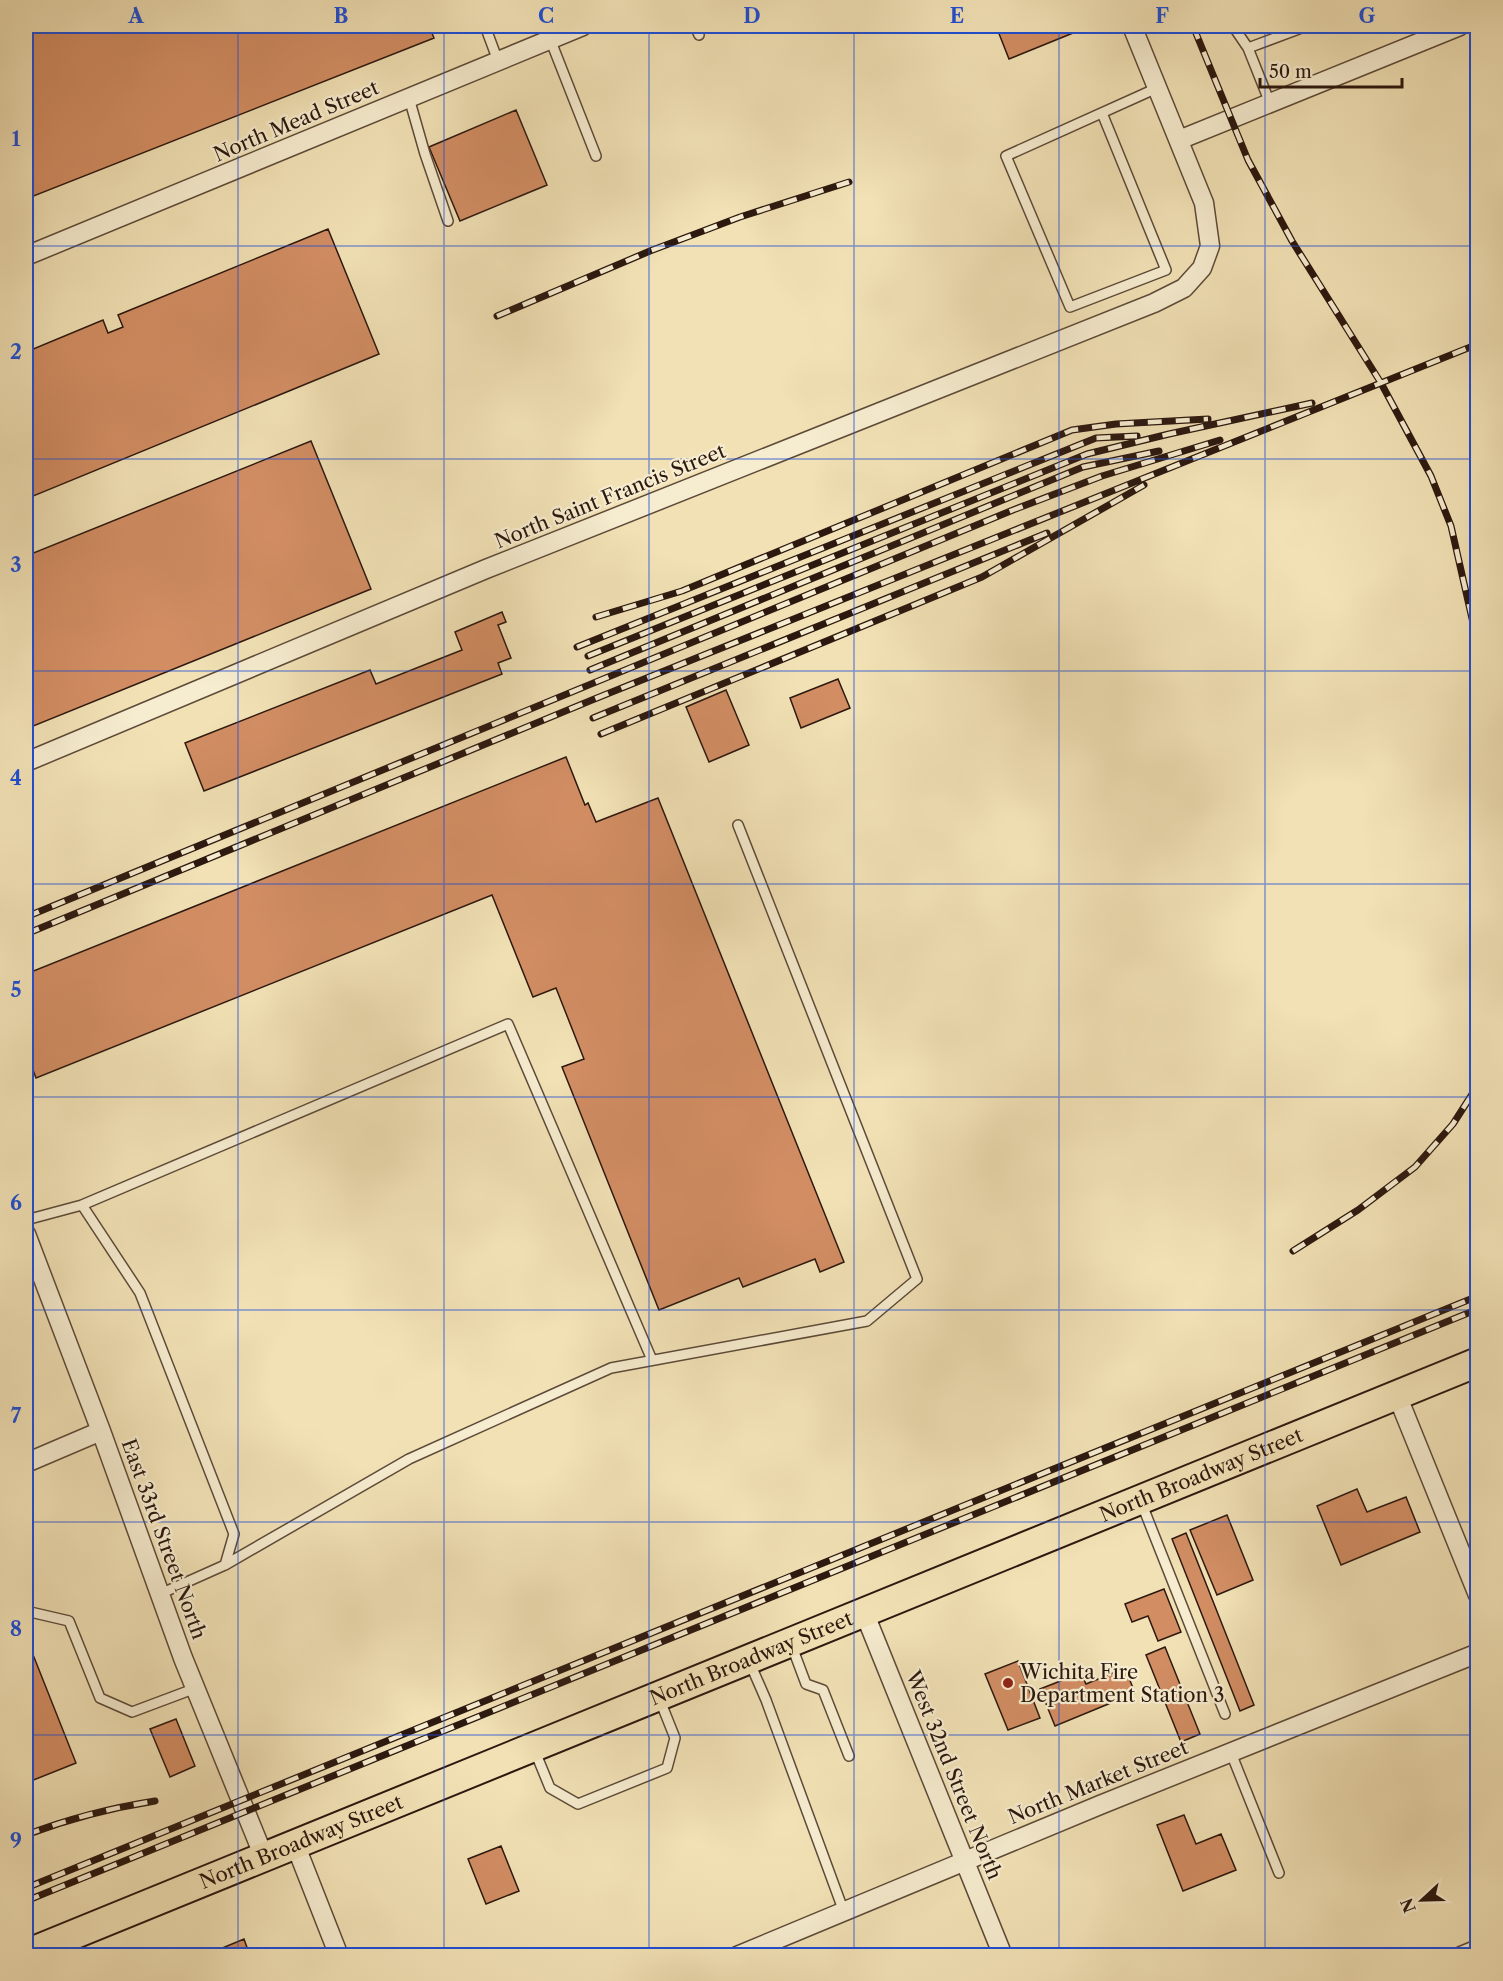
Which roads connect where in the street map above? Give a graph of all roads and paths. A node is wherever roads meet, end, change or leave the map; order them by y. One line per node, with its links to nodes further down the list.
1 (485, 26): 11 (lane)
2 (583, 26): 9 (street, North Mead Street)
3 (695, 26): 8 (lane)
4 (1132, 26): 12 (street)
5 (1233, 26): 10 (lane)
6 (1307, 26): 10 (lane)
7 (1448, 28): 14 (street)
8 (699, 35)
9 (550, 39): 11 (street, North Mead Street); 17 (lane)
10 (1248, 48): 14 (lane)
11 (498, 61): 13 (street, North Mead Street)
12 (1157, 88): 15 (lane); 16 (street)
13 (409, 98): 18 (lane); 19 (street, North Mead Street)
14 (1270, 103): 16 (street)
15 (1102, 113): 15 (lane)
16 (1179, 140): 20 (street, North Saint Francis Street)
17 (596, 156)
18 (448, 221)
19 (26, 256)
20 (26, 762)
21 (738, 825): 25 (lane)
22 (82, 1205): 23 (lane); 25 (lane); 31 (lane)
23 (26, 1220)
24 (26, 1234): 28 (street, East 33rd Street North)
25 (652, 1360): 31 (lane)
26 (1478, 1362): 27 (main road, North Broadway Street)
27 (1397, 1395): 30 (main road, North Broadway Street); 33 (street)
28 (100, 1431): 29 (street); 32 (street, East 33rd Street North)
29 (26, 1463)
30 (1140, 1499): 35 (main road, North Broadway Street); 41 (lane)
31 (225, 1565): 32 (lane)
32 (160, 1594): 39 (street, East 33rd Street North)
33 (1478, 1595)
34 (26, 1611): 39 (lane)
35 (864, 1612): 36 (main road, North Broadway Street); 47 (street, West 32nd Street North)
36 (790, 1642): 38 (main road, North Broadway Street); 44 (lane)
37 (1478, 1653): 43 (street, North Market Street)
38 (748, 1659): 40 (main road, North Broadway Street); 49 (lane)
39 (196, 1688): 46 (street, East 33rd Street North)
40 (658, 1696): 42 (main road, North Broadway Street); 42 (lane)
41 (1225, 1714)
42 (534, 1747): 45 (main road, North Broadway Street)
43 (1231, 1753): 47 (street, North Market Street); 48 (lane)
44 (849, 1756)
45 (296, 1844): 46 (main road, North Broadway Street); 52 (street)
46 (264, 1857): 51 (main road, North Broadway Street)
47 (964, 1861): 49 (street, North Market Street); 54 (street, West 32nd Street North)
48 (1279, 1874)
49 (844, 1912): 53 (street, North Market Street)
50 (1478, 1949): 55 (street)
51 (26, 1954)
52 (339, 1956)
53 (737, 1956)
54 (1003, 1956)
55 (1461, 1956)

